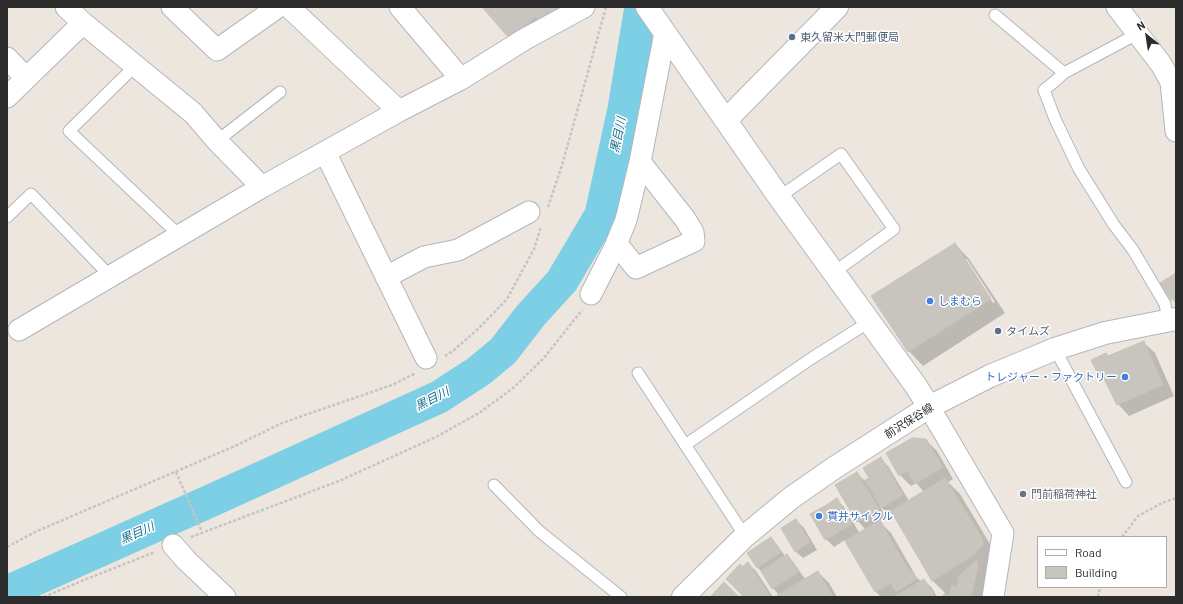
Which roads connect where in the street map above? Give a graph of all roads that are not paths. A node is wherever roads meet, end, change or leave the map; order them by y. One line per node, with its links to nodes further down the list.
1 (66, 7): 11 (street)
2 (172, 7): 3 (street)
3 (278, 7)
4 (289, 7): 21 (street)
5 (400, 7): 18 (street)
6 (584, 7): 18 (street)
7 (647, 7): 12 (street)
8 (837, 7): 22 (street)
9 (1117, 7): 13 (street)
10 (995, 15): 16 (lane)
11 (83, 23): 15 (street); 17 (street)
12 (665, 33): 22 (street); 26 (street)
13 (1137, 34): 16 (lane); 23 (street)
14 (7, 58): 17 (street)
15 (135, 66): 24 (street); 31 (lane)
16 (1064, 73): 37 (lane)
17 (26, 78): 20 (street)
18 (461, 79): 21 (street)
19 (280, 92): 24 (lane)
20 (7, 98)
21 (399, 111): 25 (street)
22 (726, 120): 28 (street)
23 (1176, 131)
24 (217, 141): 27 (street)
25 (325, 152): 27 (street); 35 (street)
26 (640, 162): 32 (street); 32 (street)
27 (262, 187): 31 (street)
28 (780, 197): 33 (street); 33 (lane)
29 (7, 217): 34 (lane)
30 (539, 217): 35 (street)
31 (179, 235): 34 (street)
32 (617, 244): 36 (street)
33 (833, 273): 38 (street)
34 (110, 276): 39 (street)
35 (386, 277): 41 (street)
36 (591, 294)
37 (1172, 320): 40 (street, 前沢保谷線)
38 (869, 322): 43 (street); 44 (lane)
39 (13, 330)
40 (1056, 349): 43 (street, 前沢保谷線); 45 (lane)
41 (428, 363)
42 (638, 373): 44 (lane)
43 (929, 407): 47 (street, 前沢保谷線); 52 (street)
44 (685, 445): 47 (lane)
45 (1126, 482)
46 (494, 485): 50 (lane)
47 (746, 536): 51 (street, 前沢保谷線)
48 (173, 545): 49 (street)
49 (225, 597)
50 (621, 597)
51 (683, 597)
52 (993, 597)

